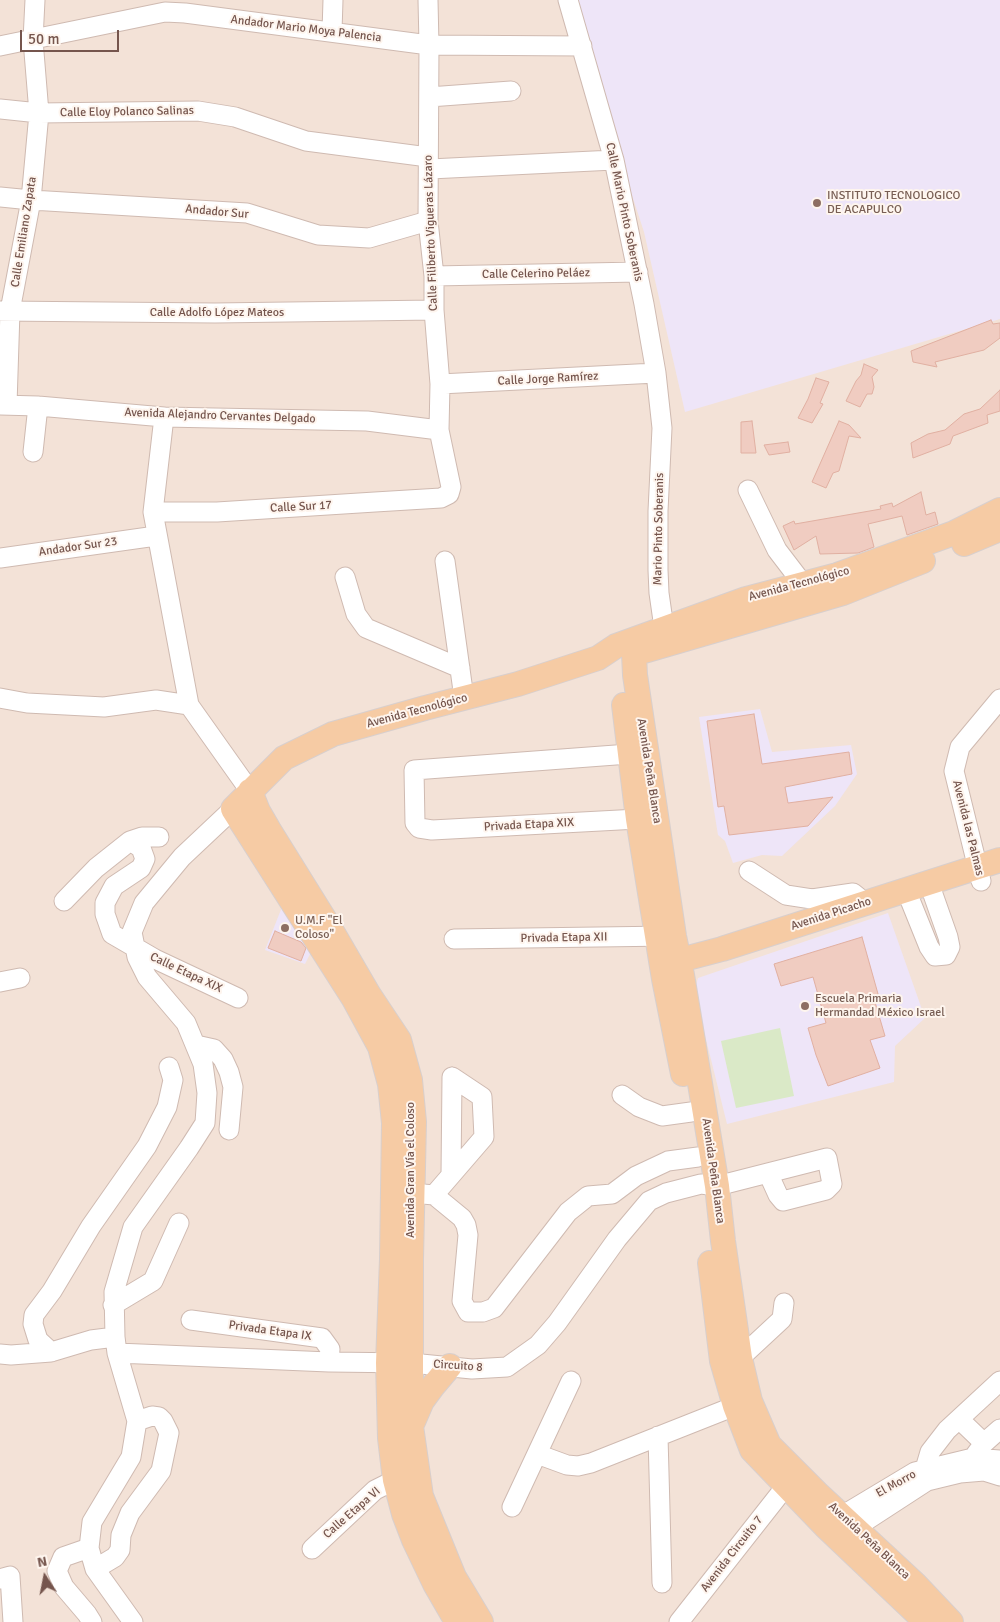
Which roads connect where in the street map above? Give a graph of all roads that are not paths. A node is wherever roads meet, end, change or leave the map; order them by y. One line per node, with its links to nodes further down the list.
1 (35, 0): 6 (street, Calle Emiliano Zapata)
2 (333, 0): 5 (street)
3 (428, 0): 7 (street, Calle Filiberto Vigueras Lázaro)
4 (568, 0): 9 (street, Calle Mario Pinto Soberanis)
5 (332, 32): 6 (street, Andador Mario Moya Palencia); 7 (street, Andador Mario Moya Palencia)
6 (33, 40): 8 (street, Andador Mario Moya Palencia); 13 (street, Calle Emiliano Zapata)
7 (430, 45): 9 (street, Andador Mario Moya Palencia); 11 (street, Calle Filiberto Vigueras Lázaro)
8 (0, 46)
9 (582, 46): 14 (street, Calle Mario Pinto Soberanis)
10 (511, 91): 11 (street)
11 (429, 97): 15 (street, Calle Filiberto Vigueras Lázaro)
12 (0, 109): 13 (street, Calle Eloy Polanco Salinas)
13 (39, 113): 15 (street, Calle Eloy Polanco Salinas); 17 (street, Calle Emiliano Zapata)
14 (614, 160): 15 (street, Calle Eloy Polanco Salinas); 19 (street, Calle Mario Pinto Soberanis)
15 (429, 163): 18 (street, Calle Filiberto Vigueras Lázaro)
16 (0, 197): 17 (street, Andador Sur)
17 (31, 200): 18 (street, Andador Sur); 22 (street, Calle Emiliano Zapata)
18 (428, 221): 20 (street, Calle Filiberto Vigueras Lázaro)
19 (638, 272): 20 (street, Calle Celerino Peláez); 23 (street, Calle Mario Pinto Soberanis)
20 (434, 276): 21 (street, Calle Filiberto Vigueras Lázaro)
21 (434, 310): 22 (street, Calle Adolfo López Mateos); 24 (street, Calle Filiberto Vigueras Lázaro)
22 (5, 311): 25 (street, Calle Emiliano Zapata)
23 (656, 373): 24 (street, Calle Jorge Ramírez); 28 (street, Calle Mario Pinto Soberanis)
24 (440, 384): 29 (street, Calle Filiberto Vigueras Lázaro)
25 (4, 405): 26 (street, Avenida Alejandro Cervantes Delgado)
26 (38, 406): 27 (street, Avenida Alejandro Cervantes Delgado); 30 (street)
27 (164, 417): 29 (street, Avenida Alejandro Cervantes Delgado); 34 (street, Avenida Gran Vía el Coloso)
28 (662, 428): 41 (street, Mario Pinto Soberanis)
29 (439, 430): 32 (street, Calle Filiberto Vigueras Lázaro)
30 (33, 452)
31 (748, 490): 40 (street)
32 (449, 494): 34 (street, Calle Sur 17)
33 (1000, 510): 40 (main road, Avenida Tecnológico)
34 (153, 512): 36 (street, Avenida Gran Vía el Coloso)
35 (1000, 529): 42 (main road, Avenida Tecnológico)
36 (156, 536): 37 (street, Andador Sur 23); 47 (street, Avenida Gran Vía el Coloso)
37 (0, 558)
38 (445, 560): 43 (street)
39 (344, 577): 43 (street)
40 (803, 584): 41 (main road, Avenida Tecnológico)
41 (664, 628): 42 (main road, Avenida Tecnológico)
42 (620, 652): 45 (main road, Avenida Tecnológico); 48 (main road, Avenida Peña Blanca); 61 (main road, Avenida Peña Blanca)
43 (460, 668): 45 (street)
44 (0, 698): 47 (street)
45 (464, 698): 49 (main road, Avenida Tecnológico)
46 (1000, 700): 56 (street, Avenida las Palmas)
47 (189, 705): 49 (street, Avenida Gran Vía el Coloso)
48 (629, 754): 51 (main road, Avenida Peña Blanca); 51 (street, Privada Etapa XIX)
49 (250, 791): 50 (main road, Avenida Tecnológico); 77 (main road, Avenida Gran Vía el Coloso)
50 (233, 809): 63 (street); 87 (main road, Avenida Gran Vía el Coloso)
51 (638, 819): 61 (main road, Avenida Peña Blanca)
52 (159, 837): 53 (street)
53 (130, 841): 59 (street); 63 (street, Calle Etapa XIX)
54 (1000, 860): 56 (main road, Avenida Picacho)
55 (749, 871): 60 (street)
56 (986, 875): 57 (main road, Avenida Picacho)
57 (932, 889): 58 (main road, Avenida Picacho); 58 (street)
58 (908, 897): 60 (main road, Avenida Picacho); 64 (main road, Avenida Picacho)
59 (64, 901)
60 (861, 904): 64 (main road, Avenida Picacho)
61 (665, 936): 62 (street, Privada Etapa XII); 64 (main road, Avenida Peña Blanca)
62 (454, 939)
63 (134, 948): 67 (street, Calle Etapa XIX); 68 (street)
64 (672, 970): 71 (main road, Avenida Peña Blanca); 76 (main road, Avenida Peña Blanca)
65 (20, 978): 66 (street)
66 (0, 982)
67 (238, 998)
68 (196, 1045): 72 (street); 80 (street)
69 (169, 1067): 83 (street)
70 (622, 1095): 71 (street)
71 (691, 1112): 73 (main road, Avenida Peña Blanca)
72 (229, 1130)
73 (698, 1157): 76 (main road, Avenida Peña Blanca); 77 (street)
74 (768, 1173): 76 (street, Circuito 8)
75 (451, 1175): 77 (street)
76 (709, 1185): 85 (main road, Avenida Peña Blanca); 89 (street, Circuito 8); 92 (main road, Avenida Peña Blanca)
77 (423, 1194): 88 (main road, Avenida Gran Vía el Coloso)
78 (179, 1223): 80 (street)
79 (784, 1303): 85 (street)
80 (113, 1305): 82 (street)
81 (191, 1320): 86 (street, Privada Etapa IX)
82 (116, 1345): 83 (street, Circuito 8); 86 (street, Circuito 8); 94 (street)
83 (51, 1352): 84 (street, Circuito 8)
84 (0, 1354)
85 (740, 1358): 105 (main road, Avenida Peña Blanca)
86 (329, 1362): 87 (street, Circuito 8)
87 (388, 1363): 88 (street, Circuito 8); 102 (main road, Avenida Gran Vía el Coloso)
88 (412, 1363): 89 (street, Circuito 8); 95 (main road, Avenida Gran Vía el Coloso)
89 (450, 1366): 95 (main road)
90 (570, 1381): 98 (street)
91 (1000, 1381): 93 (street)
92 (735, 1406): 97 (street); 103 (main road, Avenida Peña Blanca)
93 (959, 1419): 100 (street); 101 (street)
94 (137, 1421): 106 (street); 108 (street)
95 (411, 1426): 115 (main road, Avenida Gran Vía el Coloso)
96 (1000, 1430): 100 (street)
97 (658, 1436): 98 (street); 110 (street)
98 (537, 1454): 104 (street)
99 (1000, 1460): 100 (street)
100 (985, 1462): 101 (street, El Morro); 105 (street, El Morro)
101 (925, 1469): 105 (street, El Morro)
102 (395, 1480): 107 (street, Calle Etapa VI); 114 (main road, Avenida Gran Vía el Coloso)
103 (786, 1486): 105 (main road, Avenida Peña Blanca); 116 (street, Avenida Circuito 7)
104 (512, 1507)
105 (840, 1527): 117 (main road, Avenida Peña Blanca); 118 (main road, Avenida Peña Blanca)
106 (90, 1548): 108 (street); 112 (street)
107 (312, 1549)
108 (95, 1569): 113 (street)
109 (0, 1579): 111 (street)
110 (662, 1583)
111 (13, 1622)
112 (92, 1622)
113 (133, 1622)
114 (457, 1622)
115 (482, 1622)
116 (678, 1622)
117 (926, 1622)
118 (951, 1622)

